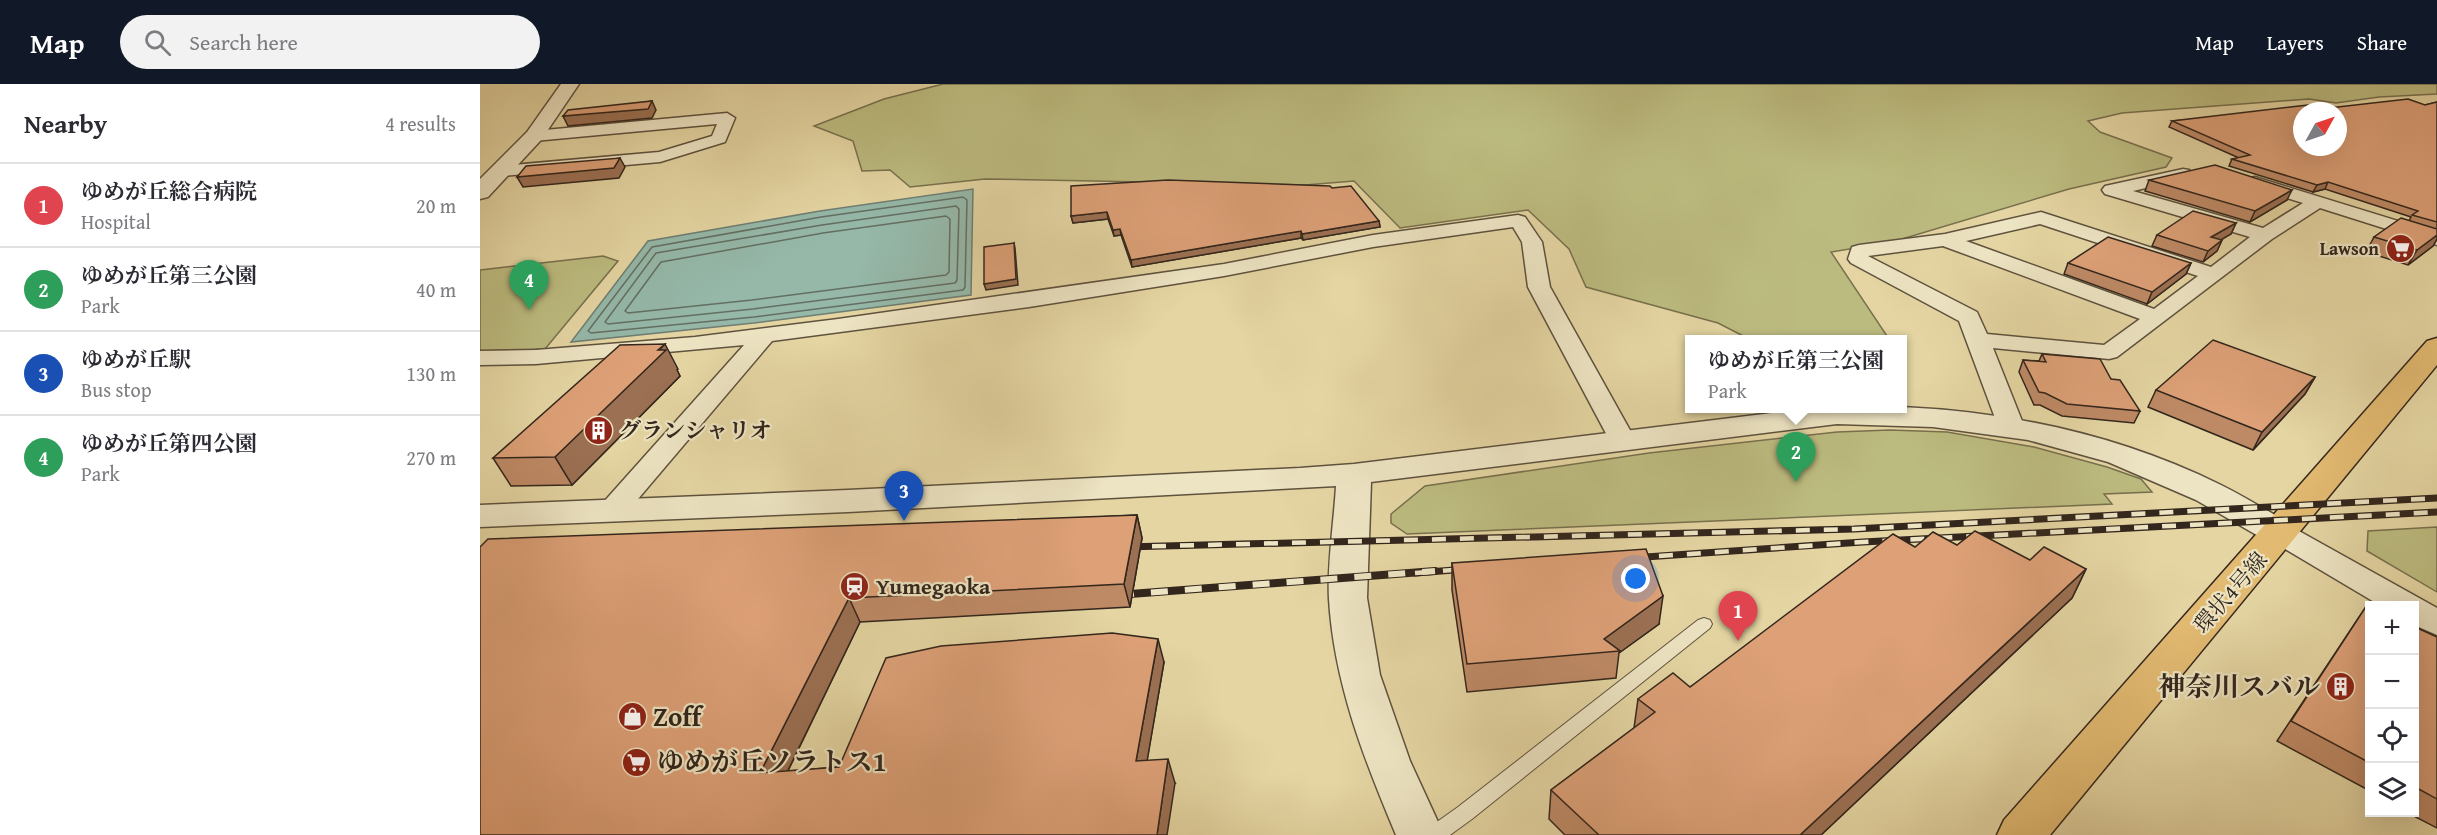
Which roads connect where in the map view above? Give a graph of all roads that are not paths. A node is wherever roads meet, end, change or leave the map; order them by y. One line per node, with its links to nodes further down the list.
1 (570, 84): 2 (street)
2 (534, 136): 3 (street); 3 (street)
3 (501, 171): 6 (street)
4 (2200, 171): 8 (street)
5 (2233, 175): 7 (street)
6 (480, 192)
7 (2318, 202): 8 (street); 9 (street)
8 (2265, 235): 11 (street)
9 (2437, 239)
10 (1945, 240): 11 (street); 12 (street); 14 (street)
11 (2212, 274): 12 (street)
12 (2157, 318): 14 (street)
13 (764, 336): 16 (street); 18 (street); 20 (street)
14 (1978, 340): 17 (street)
15 (2437, 347): 22 (main road, 環状4号線)
16 (480, 358)
17 (2011, 426): 18 (street); 22 (street)
18 (1623, 441): 19 (street)
19 (1354, 474): 20 (street); 27 (street)
20 (611, 512): 21 (street)
21 (480, 516)
22 (2280, 533): 23 (street); 29 (main road, 環状4号線)
23 (2398, 601)
24 (2419, 612): 25 (street)
25 (2437, 623)
26 (1704, 624): 28 (lane)
27 (1420, 835)
28 (1434, 835)
29 (2021, 835)

